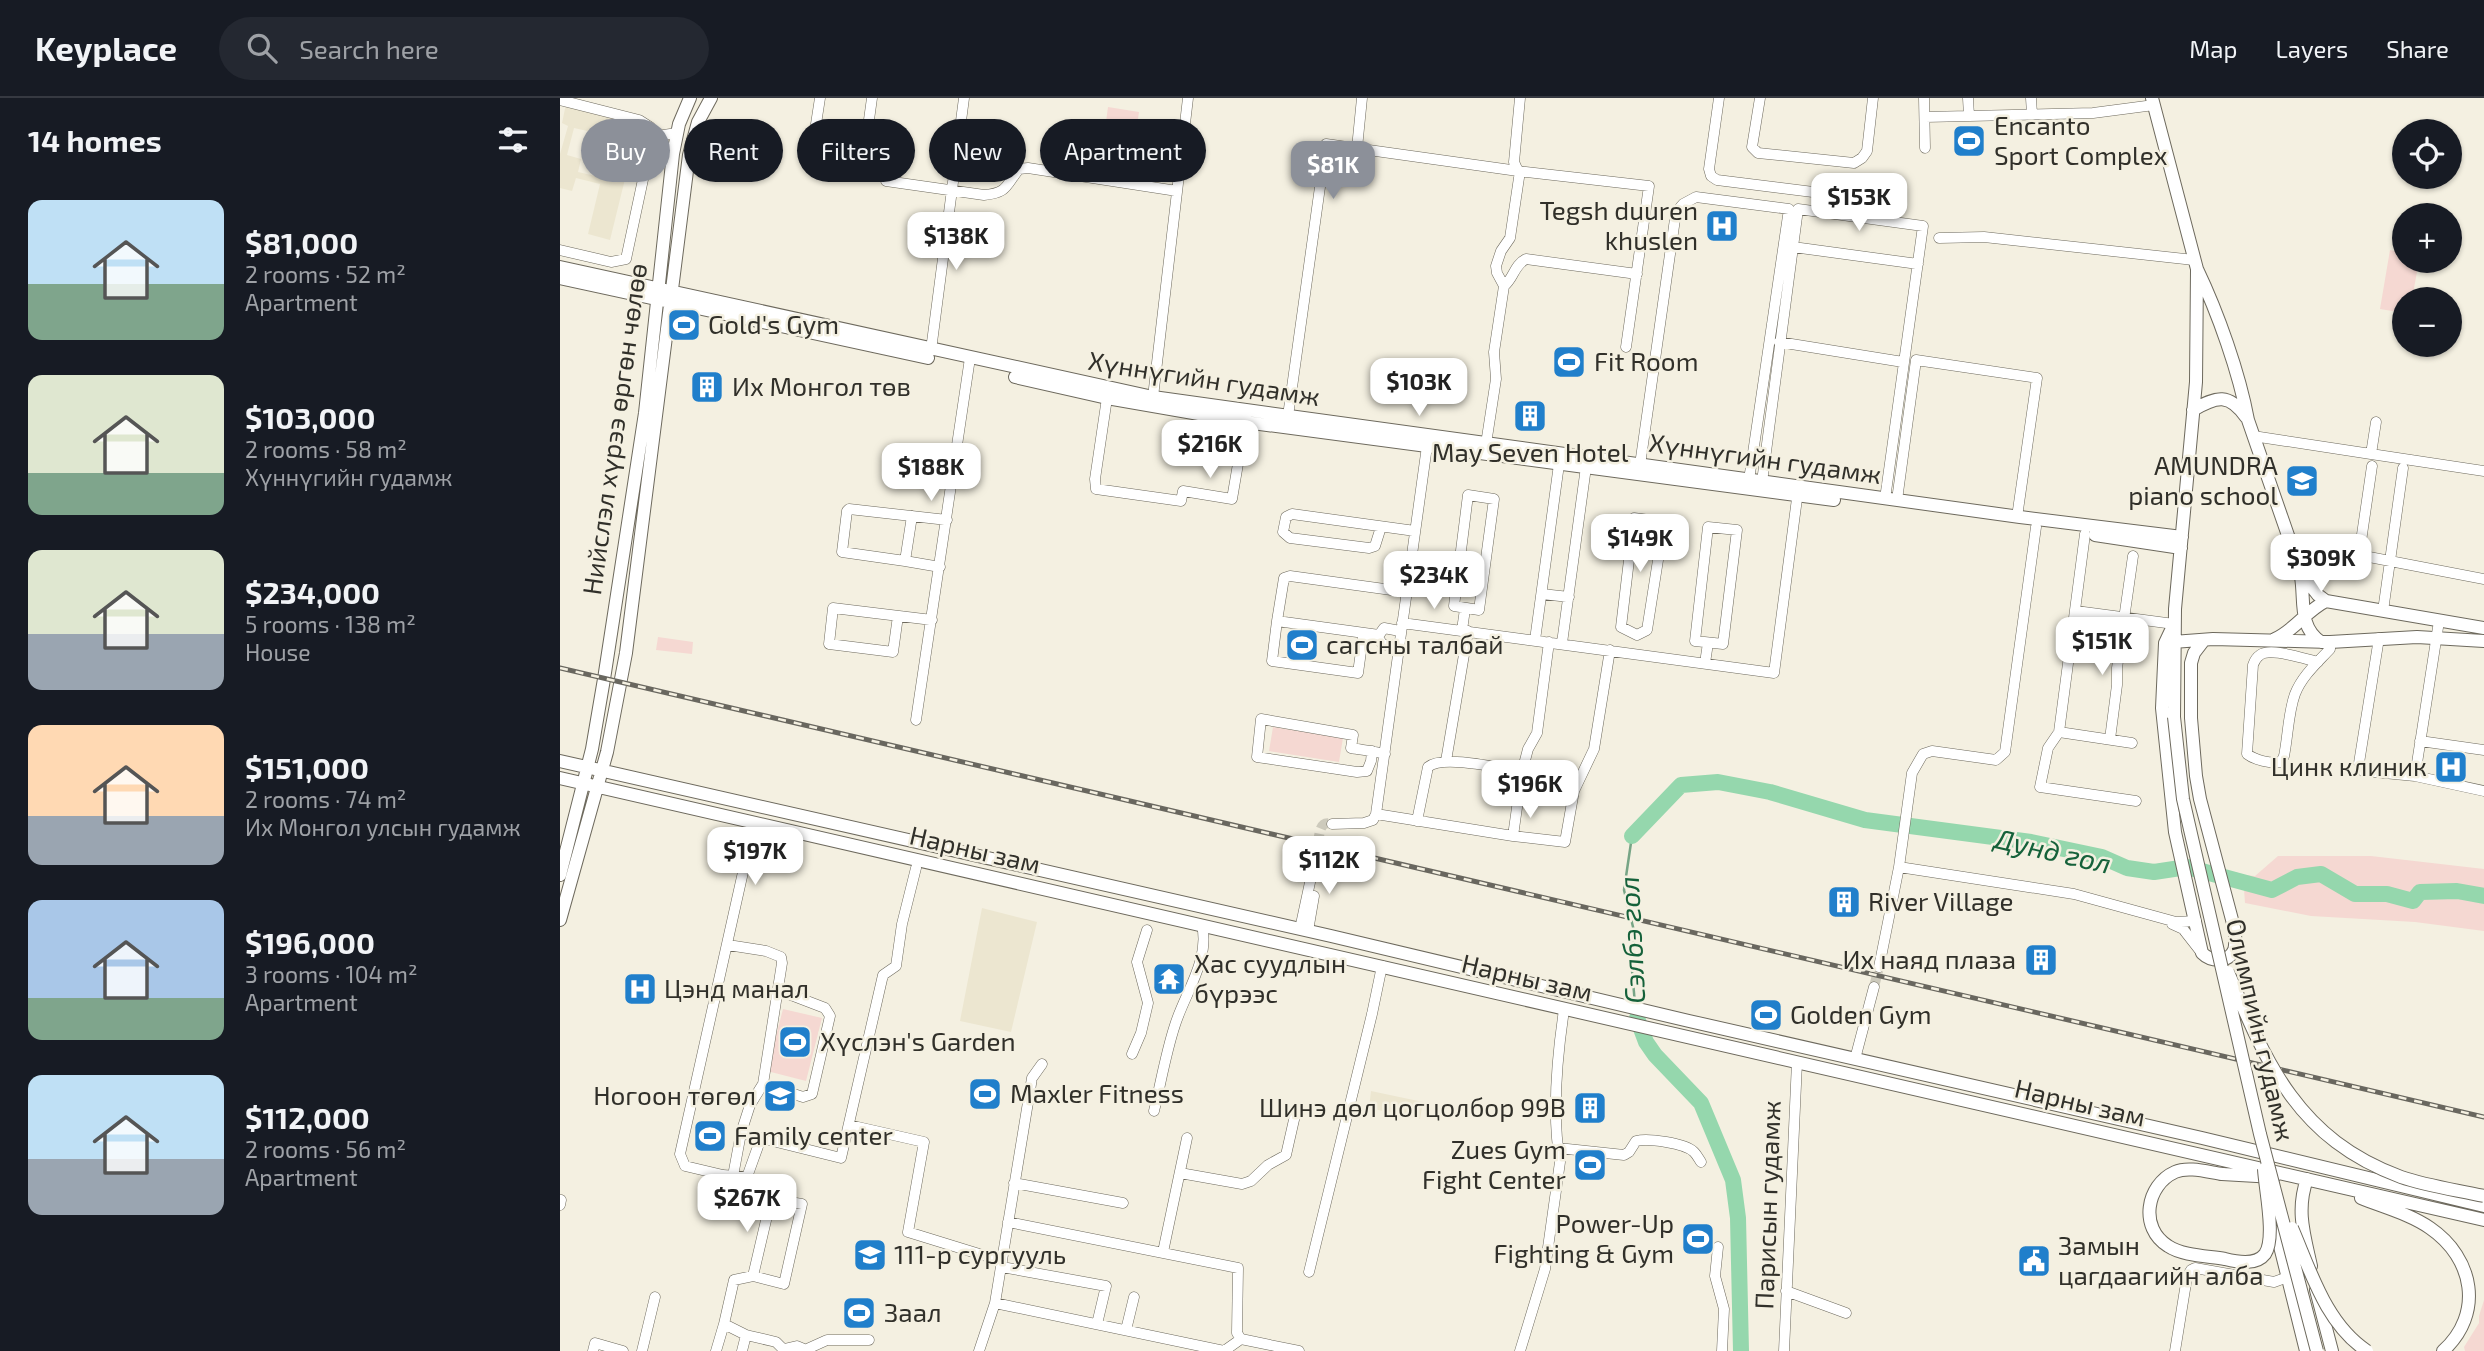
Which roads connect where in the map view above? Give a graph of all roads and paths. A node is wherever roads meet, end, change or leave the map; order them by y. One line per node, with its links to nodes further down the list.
1 (690, 98): 21 (main road, Нийслэл хүрээ өргөн чөлөө)
2 (711, 98): 41 (main road, Нийслэл хүрээ өргөн чөлөө)
3 (820, 98): 4 (street)
4 (872, 98)
5 (964, 98): 28 (street)
6 (1188, 98): 29 (street)
7 (1362, 98): 23 (street)
8 (1520, 98): 25 (street)
9 (1719, 98): 30 (street)
10 (1760, 98): 11 (street)
11 (1874, 98)
12 (1924, 98): 19 (street)
13 (1968, 98): 18 (street)
14 (2031, 98): 17 (street)
15 (560, 100): 20 (street)
16 (2153, 101): 17 (street); 35 (main road)
17 (2032, 114): 18 (street)
18 (1969, 116): 19 (street)
19 (1925, 117): 24 (street)
20 (635, 119)
21 (677, 133): 22 (street); 40 (main road, Нийслэл хүрээ өргөн чөлөө)
22 (670, 134)
23 (1357, 148): 25 (street); 51 (street)
24 (1925, 148)
25 (1519, 171): 37 (street); 39 (street)
26 (642, 182): 33 (street)
27 (893, 182): 28 (street)
28 (951, 190): 29 (street); 44 (street)
29 (1178, 191): 47 (street)
30 (1869, 199)
31 (1939, 238): 35 (street)
32 (1793, 247): 34 (street); 34 (street); 42 (street)
33 (560, 250)
34 (1918, 264): 46 (street)
35 (2196, 265): 49 (main road); 52 (main road)
36 (560, 267): 40 (main road, Хүннүгийн гудамж)
37 (1637, 274): 39 (street); 43 (street)
38 (560, 278): 40 (main road, Хүннүгийн гудамж)
39 (1503, 286): 56 (street)
40 (657, 295): 41 (main road, Хүннүгийн гудамж); 127 (main road, Нийслэл хүрээ өргөн чөлөө)
41 (671, 298): 44 (main road, Хүннүгийн гудамж); 45 (main road, Хүннүгийн гудамж); 128 (main road, Нийслэл хүрээ өргөн чөлөө)
42 (1779, 342): 46 (street); 64 (street)
43 (1626, 347)
44 (931, 350): 45 (main road, Хүннүгийн гудамж)
45 (969, 362): 47 (main road, Хүннүгийн гудамж); 48 (main road, Хүннүгийн гудамж); 69 (street)
46 (1903, 362): 66 (street)
47 (1153, 397): 50 (main road, Хүннүгийн гудамж)
48 (1107, 398): 50 (main road, Хүннүгийн гудамж); 50 (street)
49 (2193, 410): 52 (main road); 74 (main road)
50 (1246, 416): 51 (main road, Хүннүгийн гудамж); 55 (main road, Хүннүгийн гудамж)
51 (1289, 416): 55 (main road, Хүннүгийн гудамж)
52 (2248, 420): 54 (main road)
53 (2376, 422): 57 (street)
54 (2253, 436): 57 (street); 81 (main road)
55 (1428, 441): 56 (main road, Хүннүгийн гудамж); 58 (main road, Хүннүгийн гудамж); 72 (street)
56 (1489, 444): 58 (main road, Хүннүгийн гудамж)
57 (2371, 454): 63 (street)
58 (1560, 459): 59 (main road, Хүннүгийн гудамж); 61 (main road, Хүннүгийн гудамж); 84 (street)
59 (1640, 465): 64 (main road, Хүннүгийн гудамж); 64 (street)
60 (2372, 466): 76 (street)
61 (1586, 467): 65 (main road, Хүннүгийн гудамж); 85 (street)
62 (2403, 468): 79 (street)
63 (2484, 471)
64 (1755, 481): 65 (main road, Хүннүгийн гудамж)
65 (1798, 491): 66 (main road, Хүннүгийн гудамж); 71 (main road, Хүннүгийн гудамж); 116 (street)
66 (1891, 500): 68 (main road, Хүннүгийн гудамж); 68 (street)
67 (912, 516): 69 (street); 78 (street); 78 (street)
68 (2017, 517): 74 (main road, Хүннүгийн гудамж)
69 (947, 520): 80 (street)
70 (1381, 527): 70 (street); 72 (street)
71 (2036, 527): 73 (main road, Хүннүгийн гудамж); 142 (street)
72 (1415, 531): 83 (street)
73 (2085, 534): 74 (main road, Хүннүгийн гудамж); 88 (street)
74 (2181, 543): 96 (main road)
75 (2338, 551): 76 (street)
76 (2359, 555): 79 (street)
77 (2133, 556): 92 (street)
78 (905, 561): 80 (street)
79 (2391, 561): 82 (street); 89 (street)
80 (940, 567): 93 (street)
81 (2301, 573): 86 (main road); 91 (main road)
82 (2484, 579)
83 (1406, 592): 94 (street); 97 (street)
84 (1542, 594): 85 (street); 103 (street)
85 (1569, 597): 110 (street)
86 (2326, 601): 89 (main road); 91 (main road)
87 (1465, 609): 87 (street); 99 (street)
88 (2076, 611): 92 (street); 118 (street)
89 (2383, 611): 95 (main road)
90 (898, 617): 90 (street); 93 (street)
91 (2304, 617): 105 (main road); 109 (main road)
92 (2124, 618): 96 (street); 119 (street)
93 (932, 620): 117 (street)
94 (1277, 621): 97 (street); 112 (street)
95 (2439, 621): 98 (main road); 101 (street)
96 (2174, 624): 108 (main road, Олимпийн гудамж); 147 (main road)
97 (1401, 627): 99 (street); 112 (street)
98 (2484, 628)
99 (1465, 631): 103 (street); 126 (street)
100 (1637, 635): 100 (street); 114 (street)
101 (2436, 637): 102 (main road); 106 (main road); 120 (street)
102 (2379, 638): 109 (main road); 130 (street)
103 (1535, 640): 107 (street)
104 (2203, 640): 105 (main road); 108 (main road); 156 (main road)
105 (2272, 640): 109 (main road)
106 (2484, 641)
107 (1549, 642): 110 (street); 129 (street)
108 (2173, 642): 153 (main road, Олимпийн гудамж, bridge)
109 (2325, 642): 115 (street)
110 (1562, 643): 113 (street)
111 (1708, 643): 111 (street); 116 (street)
112 (1398, 645): 124 (street)
113 (1610, 650): 114 (street); 140 (street)
114 (1636, 654): 116 (street)
115 (2318, 662): 115 (street)
116 (1705, 663)
117 (916, 720)
118 (2059, 732): 119 (street); 135 (street)
119 (2110, 739): 121 (street)
120 (2420, 741): 122 (street); 130 (street)
121 (2132, 743)
122 (2484, 750)
123 (1372, 751): 123 (street); 124 (street)
124 (1385, 754): 136 (street)
125 (560, 761): 127 (main road, Нарны зам)
126 (1446, 761): 129 (street); 137 (street)
127 (587, 767): 128 (main road, Нарны зам); 132 (main road, Нийслэл хүрээ өргөн чөлөө)
128 (602, 771): 133 (main road, Нийслэл хүрээ өргөн чөлөө); 141 (main road, Нарны зам)
129 (1522, 772): 140 (street)
130 (2415, 776): 134 (street)
131 (560, 778): 132 (main road, Нарны зам)
132 (582, 784): 133 (main road, Нарны зам); 146 (main road, Нийслэл хүрээ өргөн чөлөө)
133 (596, 787): 138 (main road, Нарны зам); 148 (main road, Нийслэл хүрээ өргөн чөлөө)
134 (2484, 790)
135 (2136, 801)
136 (1376, 814): 137 (street); 139 (street)
137 (1417, 821): 140 (street)
138 (754, 823): 144 (main road, Нарны зам); 154 (street)
139 (1332, 824)
140 (1513, 836)
141 (965, 854): 144 (main road); 152 (main road, Нарны зам)
142 (1899, 867): 149 (street); 158 (street)
143 (916, 868): 173 (street)
144 (962, 870): 150 (main road, Нарны зам)
145 (1315, 874): 152 (street)
146 (560, 875)
147 (2194, 917): 149 (street); 156 (main road)
148 (560, 920)
149 (2165, 920): 156 (street)
150 (1202, 925): 157 (main road, Нарны зам); 171 (street)
151 (1147, 930): 162 (street)
152 (1304, 930): 155 (main road, Нарны зам)
153 (2214, 937): 175 (main road, Олимпийн гудамж, bridge); 190 (main road, bridge)
154 (728, 945): 160 (street); 184 (street)
155 (1380, 947): 157 (main road); 163 (main road, Нарны зам)
156 (2202, 953)
157 (1379, 966): 161 (main road, Нарны зам); 199 (street)
158 (1879, 967)
159 (1874, 987): 163 (street)
160 (778, 990): 166 (street); 166 (street)
161 (1564, 1010): 164 (main road, Нарны зам); 179 (street)
162 (1132, 1054)
163 (1855, 1059): 167 (main road, Нарны зам)
164 (1797, 1062): 169 (main road, Нарны зам); 202 (street, Парисын гудамж)
165 (1042, 1064): 188 (street)
166 (763, 1084): 174 (street)
167 (1980, 1087): 168 (main road, Нарны зам); 169 (main road)
168 (1996, 1090): 170 (main road); 178 (main road, Нарны зам)
169 (1976, 1102): 170 (main road, Нарны зам)
170 (1995, 1107): 180 (main road, Нарны зам)
171 (1154, 1111)
172 (1296, 1111): 183 (street)
173 (849, 1125): 176 (street); 198 (street)
174 (741, 1133): 176 (street); 184 (street)
175 (2260, 1134): 182 (main road, bridge); 189 (main road, Олимпийн гудамж, bridge)
176 (761, 1138): 185 (street)
177 (1187, 1138): 183 (street)
178 (2203, 1138): 180 (main road); 193 (main road, Нарны зам)
179 (1558, 1148): 181 (street); 226 (street)
180 (2199, 1153): 182 (main road, Нарны зам)
181 (1701, 1162)
182 (2260, 1172): 186 (main road, Нарны зам); 201 (main road)
183 (1180, 1173): 197 (street)
184 (733, 1176): 185 (street)
185 (747, 1177): 191 (street)
186 (2303, 1178): 187 (main road, Нарны зам); 203 (main road)
187 (2321, 1182): 194 (main road, Нарны зам); 234 (main road)
188 (1014, 1183): 192 (street); 195 (street)
189 (2277, 1195): 231 (main road, Олимпийн гудамж, bridge); 233 (main road, bridge)
190 (2484, 1196)
191 (771, 1199): 200 (street); 200 (street)
192 (1123, 1203)
193 (2484, 1206)
194 (2484, 1220)
195 (1008, 1222): 197 (street); 198 (street)
196 (1718, 1247): 227 (street)
197 (1163, 1252): 215 (street)
198 (1002, 1264): 207 (street); 211 (street)
199 (1309, 1272)
200 (753, 1276): 210 (street)
201 (2288, 1277): 206 (main road); 229 (street)
202 (1786, 1292): 208 (street); 228 (street, Парисын гудамж)
203 (2316, 1292): 206 (main road); 209 (main road)
204 (655, 1297): 221 (street)
205 (1134, 1297): 213 (street)
206 (2293, 1298): 212 (main road)
207 (995, 1303): 211 (street); 224 (street)
208 (1846, 1313)
209 (2324, 1319): 212 (main road); 232 (main road)
210 (724, 1324): 214 (street); 222 (street)
211 (1097, 1324): 213 (street)
212 (2300, 1325): 230 (main road)
213 (1126, 1330): 215 (street)
214 (746, 1335): 217 (street); 223 (street)
215 (1241, 1339): 225 (street)
216 (869, 1340): 218 (street)
217 (784, 1350): 218 (street)
218 (808, 1350)
219 (593, 1351): 220 (street)
220 (623, 1351)
221 (642, 1351)
222 (716, 1351)
223 (742, 1351)
224 (979, 1351)
225 (1299, 1351)
226 (1520, 1351)
227 (1722, 1351)
228 (1784, 1351)
229 (2175, 1351)
230 (2306, 1351)
231 (2317, 1351)
232 (2332, 1351)
233 (2367, 1351)
234 (2443, 1351)

